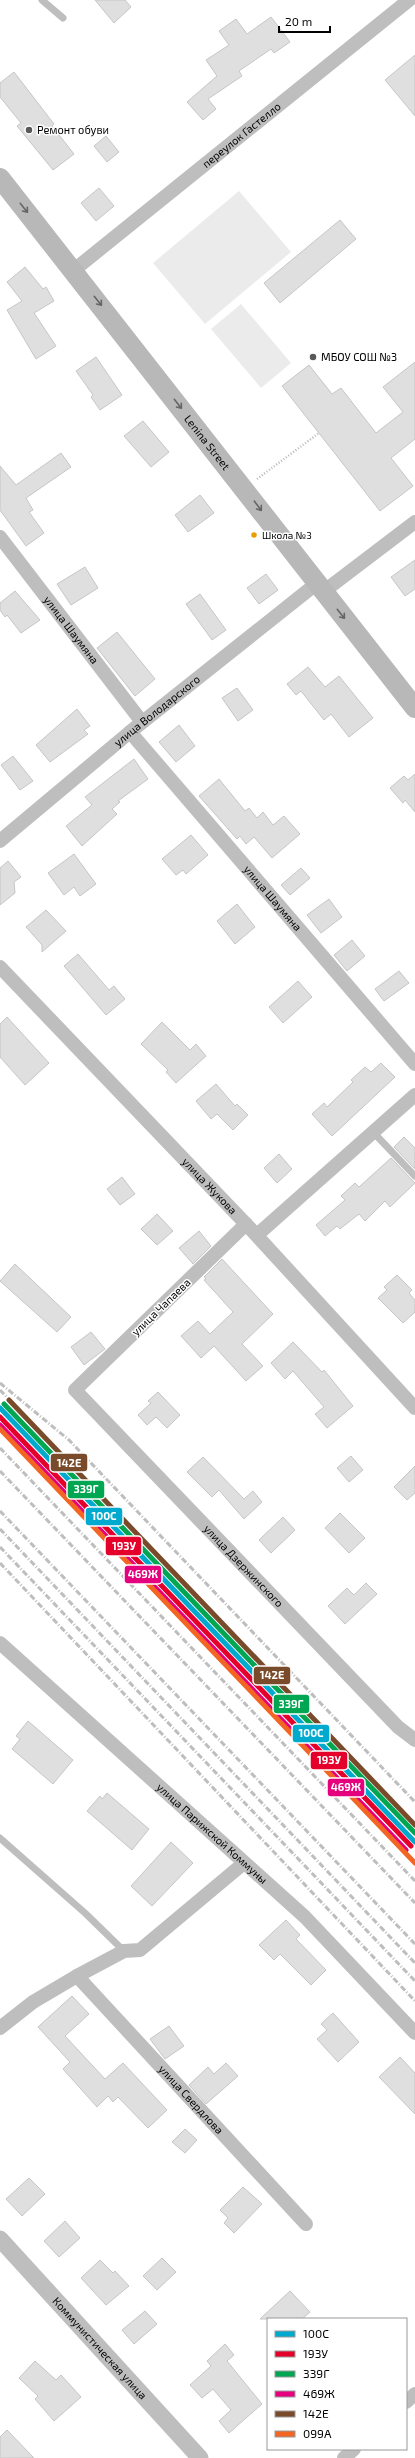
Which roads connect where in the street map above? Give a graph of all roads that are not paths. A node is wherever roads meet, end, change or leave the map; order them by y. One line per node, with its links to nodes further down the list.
1 (42, 0): 3 (lane)
2 (409, 0): 5 (street, переулок Гастелло)
3 (63, 18)
4 (0, 178): 5 (main road, Lenina Street, one-way to 5)
5 (74, 270): 8 (main road, Lenina Street, one-way to 8)
6 (415, 522): 8 (street, улица Володарского)
7 (0, 537): 10 (street, улица Шаумяна)
8 (320, 588): 9 (main road, Lenina Street, one-way to 9); 10 (street, улица Володарского)
9 (415, 708)
10 (142, 722): 11 (street, улица Володарского)
11 (130, 732): 12 (street, улица Володарского); 14 (street, улица Шаумяна)
12 (0, 841)
13 (0, 967): 18 (street, улица Жукова)
14 (415, 1064)
15 (415, 1095): 16 (street)
16 (373, 1132): 17 (lane); 19 (street)
17 (415, 1176)
18 (246, 1224): 19 (street, улица Жукова); 20 (street, улица Чапаева)
19 (257, 1236): 21 (street, улица Жукова)
20 (75, 1390): 23 (street, улица Дзержинского)
21 (415, 1408)
22 (0, 1643): 25 (street, улица Парижской Коммуны)
23 (415, 1740)
24 (0, 1838): 26 (lane)
25 (244, 1862): 26 (street); 29 (street, улица Парижской Коммуны)
26 (124, 1951): 27 (street)
27 (77, 1976): 28 (street); 30 (street, улица Свердлова)
28 (0, 2028)
29 (415, 2033)
30 (306, 2224)
31 (1, 2241): 35 (street, Коммунистическая улица)
32 (415, 2394): 33 (street)
33 (407, 2401)
34 (353, 2450): 36 (street)
35 (200, 2458)
36 (344, 2458)

